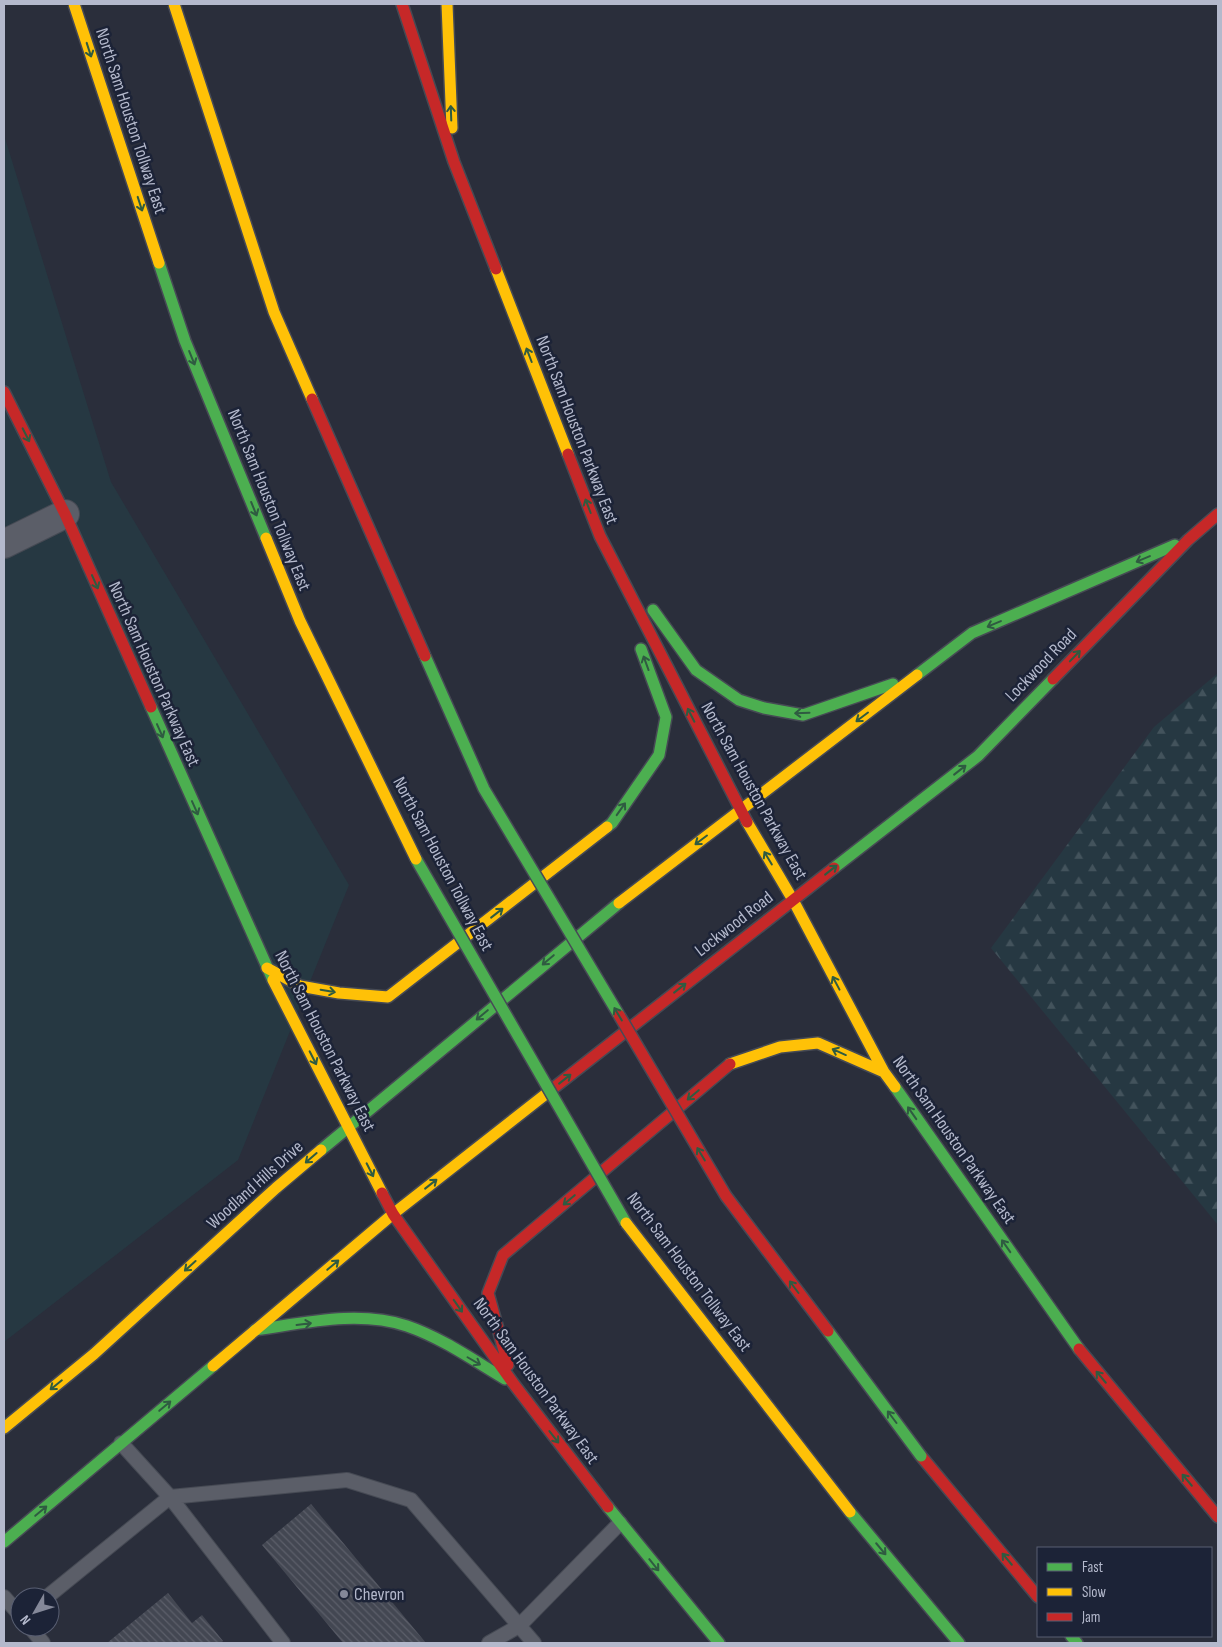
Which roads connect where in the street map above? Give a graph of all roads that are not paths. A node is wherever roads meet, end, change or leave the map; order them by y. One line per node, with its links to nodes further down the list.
1 (74, 4): 35 (main road, North Sam Houston Tollway East, one-way to 35, bridge)
2 (174, 4): 29 (main road, one-way to 2, bridge)
3 (402, 4): 5 (main road, North Sam Houston Parkway East)
4 (447, 4): 5 (main road, one-way to 4)
5 (454, 162): 9 (main road, North Sam Houston Parkway East, one-way to 5)
6 (4, 392): 7 (main road, North Sam Houston Parkway East, one-way to 7)
7 (65, 514): 11 (street); 15 (main road, North Sam Houston Parkway East, one-way to 15)
8 (1218, 514): 10 (main road, Lockwood Road)
9 (600, 536): 12 (main road, one-way to 9); 13 (main road, North Sam Houston Parkway East, one-way to 9); 15 (main road, one-way to 9)
10 (1188, 540): 12 (main road, Lockwood Road, one-way to 12); 14 (main road, Lockwood Road, one-way to 10)
11 (4, 544)
12 (914, 677): 13 (main road, Lockwood Road, one-way to 13)
13 (740, 810): 14 (main road, North Sam Houston Parkway East, one-way to 13); 16 (main road, Lockwood Road, one-way to 16)
14 (793, 900): 17 (main road, North Sam Houston Parkway East, one-way to 14); 19 (main road, Lockwood Road, one-way to 14)
15 (267, 968): 18 (main road, North Sam Houston Parkway East, one-way to 18)
16 (532, 972): 18 (main road, Woodland Hills Drive, one-way to 18)
17 (884, 1072): 21 (main road, one-way to 21); 25 (main road, North Sam Houston Parkway East, one-way to 17)
18 (348, 1126): 19 (main road, North Sam Houston Parkway East, one-way to 19); 22 (main road, Woodland Hills Drive, one-way to 22)
19 (393, 1214): 20 (main road, one-way to 19); 21 (main road, North Sam Houston Parkway East, one-way to 21)
20 (255, 1330): 21 (main road, one-way to 21); 23 (main road, one-way to 20)
21 (513, 1383): 26 (main road, North Sam Houston Parkway East, one-way to 26)
22 (4, 1428)
23 (121, 1443): 24 (lane); 27 (main road, one-way to 23)
24 (170, 1498): 28 (lane); 30 (lane); 31 (lane)
25 (1218, 1517)
26 (620, 1522): 30 (lane); 34 (main road, North Sam Houston Parkway East, one-way to 34)
27 (4, 1542)
28 (59, 1587)
29 (1037, 1596)
30 (519, 1626): 32 (lane); 33 (lane)
31 (283, 1643)
32 (489, 1643)
33 (534, 1643)
34 (718, 1643)
35 (959, 1643)

